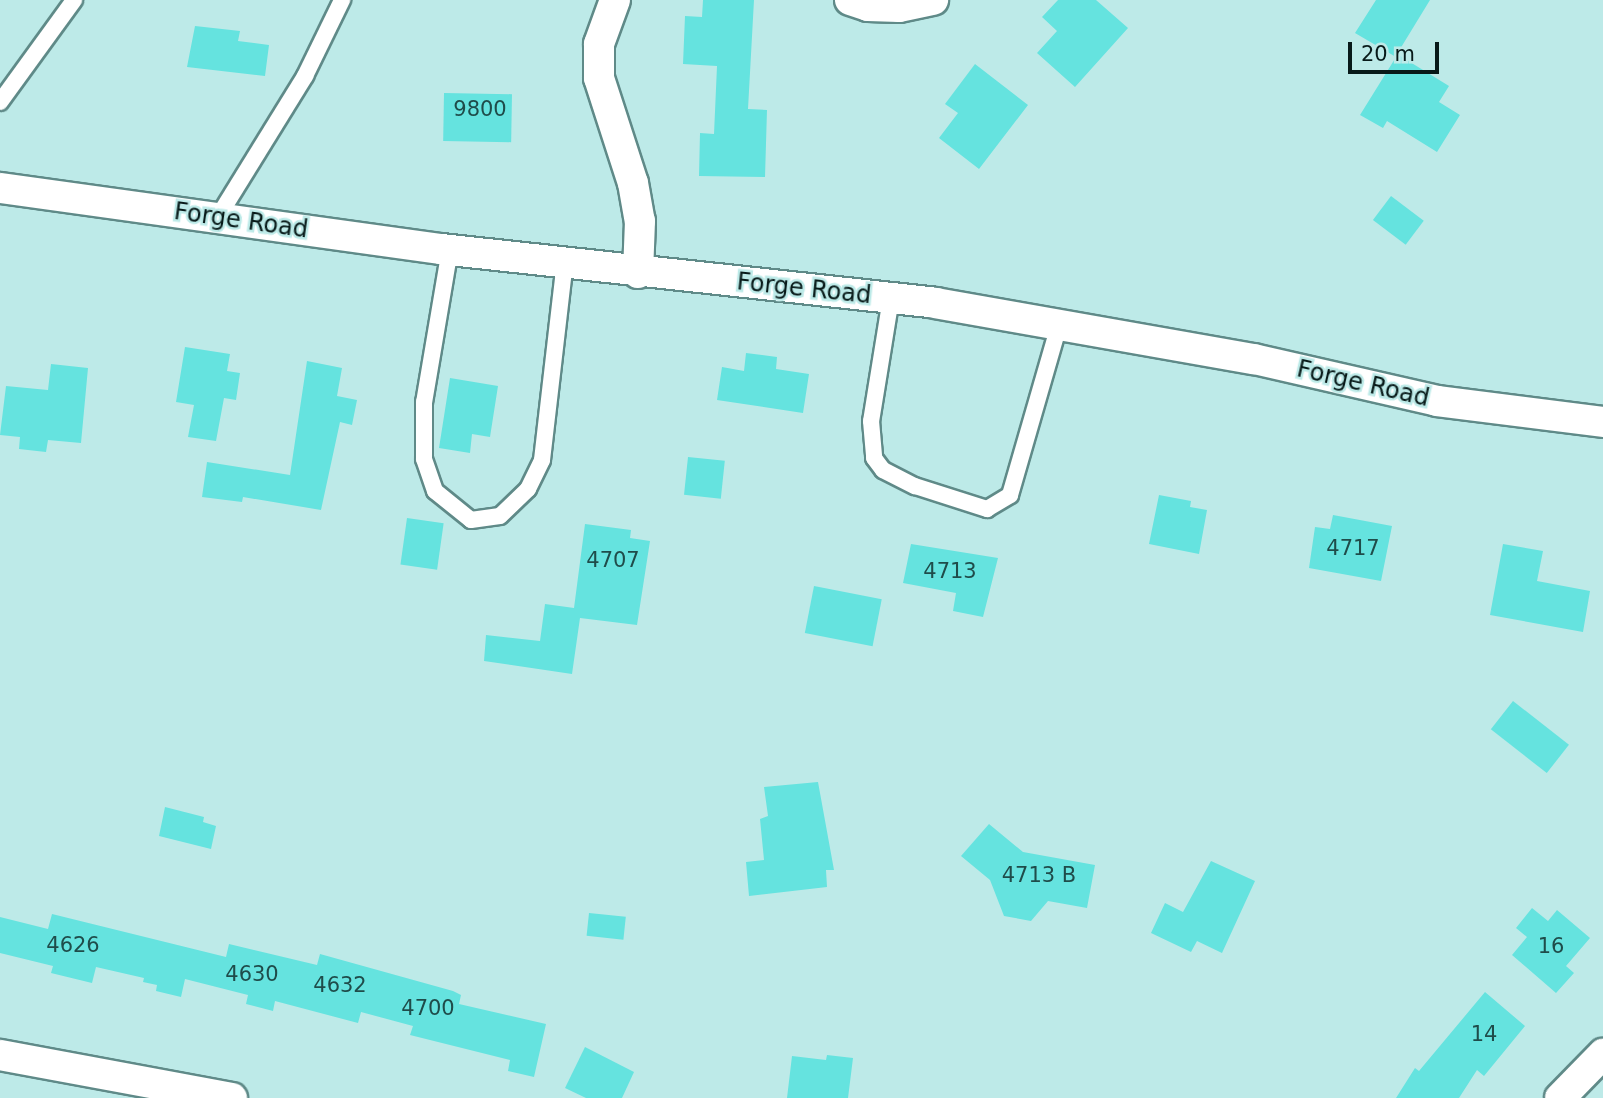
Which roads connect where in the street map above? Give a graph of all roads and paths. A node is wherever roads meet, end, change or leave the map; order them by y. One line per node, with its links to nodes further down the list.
1 (74, 0): 6 (lane)
2 (342, 0): 8 (lane)
3 (615, 0): 11 (street)
4 (850, 0): 5 (street)
5 (933, 0)
6 (0, 102)
7 (0, 188): 8 (street, Forge Road)
8 (218, 217): 9 (street, Forge Road)
9 (450, 250): 10 (street, Forge Road); 10 (lane)
10 (565, 262): 11 (street, Forge Road)
11 (638, 273): 12 (street, Forge Road)
12 (891, 298): 13 (street, Forge Road); 13 (lane)
13 (1059, 325): 14 (street, Forge Road)
14 (1603, 422)
15 (1603, 1054): 18 (street)
16 (0, 1055): 17 (street)
17 (232, 1098)
18 (1560, 1098)

